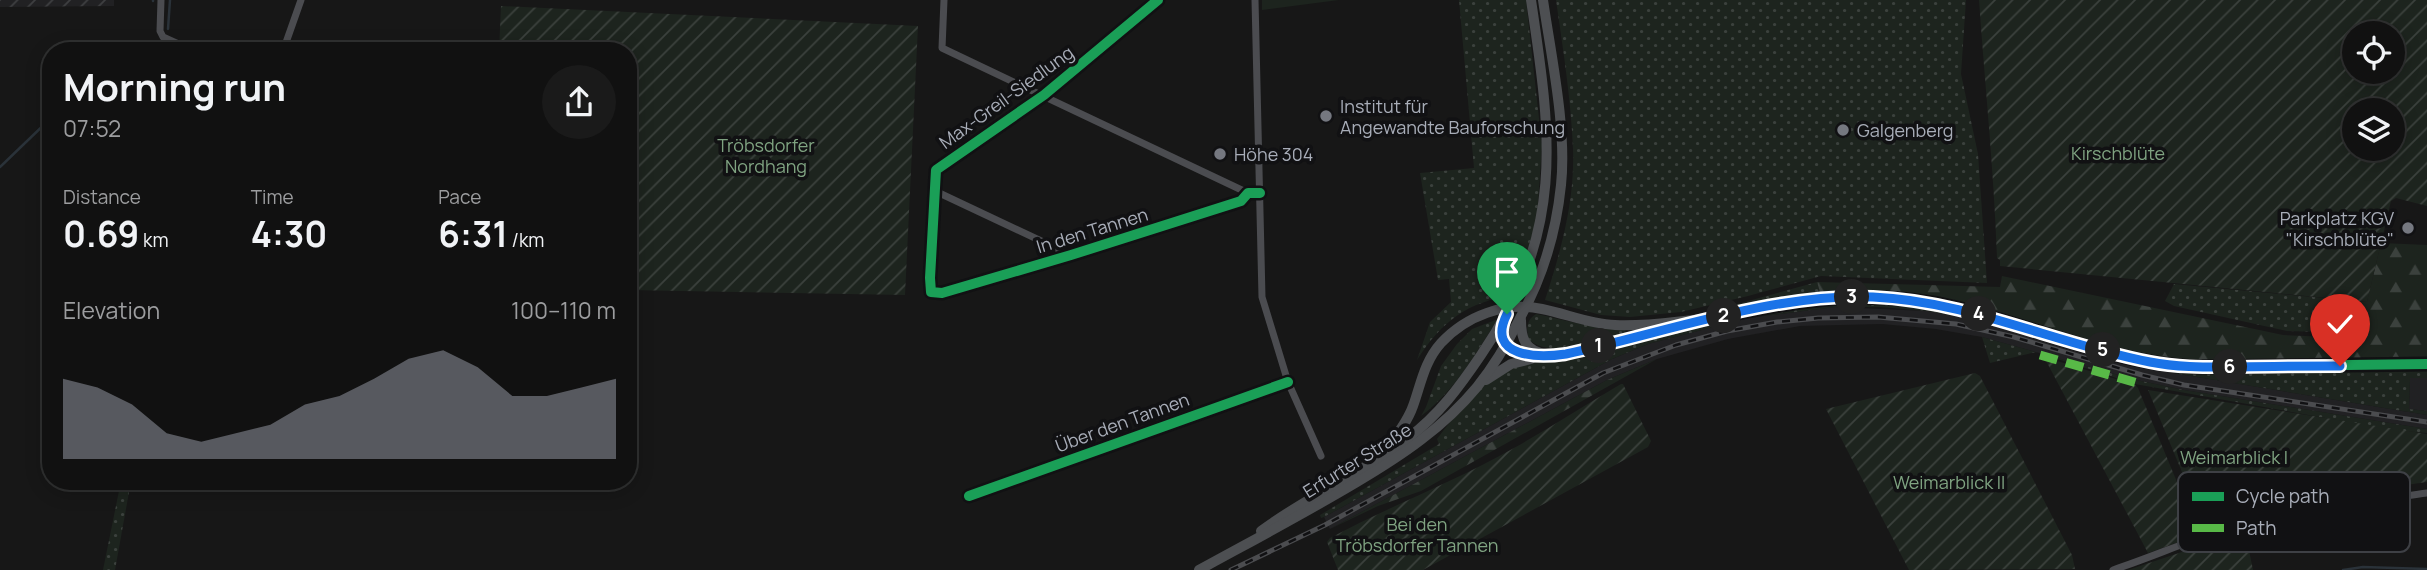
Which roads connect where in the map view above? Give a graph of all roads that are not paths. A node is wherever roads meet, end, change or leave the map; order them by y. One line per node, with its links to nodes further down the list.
1 (161, 0): 8 (street)
2 (301, 0): 9 (street)
3 (944, 0): 10 (street, Max-Greil-Siedlung)
4 (1158, 0): 10 (street, Max-Greil-Siedlung)
5 (1255, 0): 13 (street)
6 (1531, 0): 18 (main road, Erfurter Straße)
7 (1543, 0): 16 (main road)
8 (174, 42)
9 (286, 42)
10 (1044, 95): 11 (street, Max-Greil-Siedlung); 12 (street, Max-Greil-Siedlung)
11 (935, 191): 14 (street); 15 (street, Max-Greil-Siedlung)
12 (1248, 193): 13 (street, In den Tannen); 14 (street, In den Tannen)
13 (1260, 193): 22 (street)
14 (1071, 255): 15 (street, In den Tannen)
15 (931, 292)
16 (1521, 316): 19 (main road); 20 (main road)
17 (1715, 318): 20 (main road); 21 (street); 25 (main road)
18 (1502, 324): 19 (main road); 25 (main road, Erfurter Straße)
19 (1507, 343): 20 (main road); 23 (main road)
20 (1551, 356): 23 (main road)
21 (2427, 364)
22 (1288, 382): 24 (street); 26 (street, Über den Tannen)
23 (1478, 386): 27 (main road, Erfurter Straße)
24 (1321, 456)
25 (1380, 457): 27 (main road, Erfurter Straße)
26 (968, 496)
27 (1242, 546): 29 (main road, Erfurter Straße)
28 (2178, 546): 30 (street)
29 (1199, 570)
30 (2113, 570)

